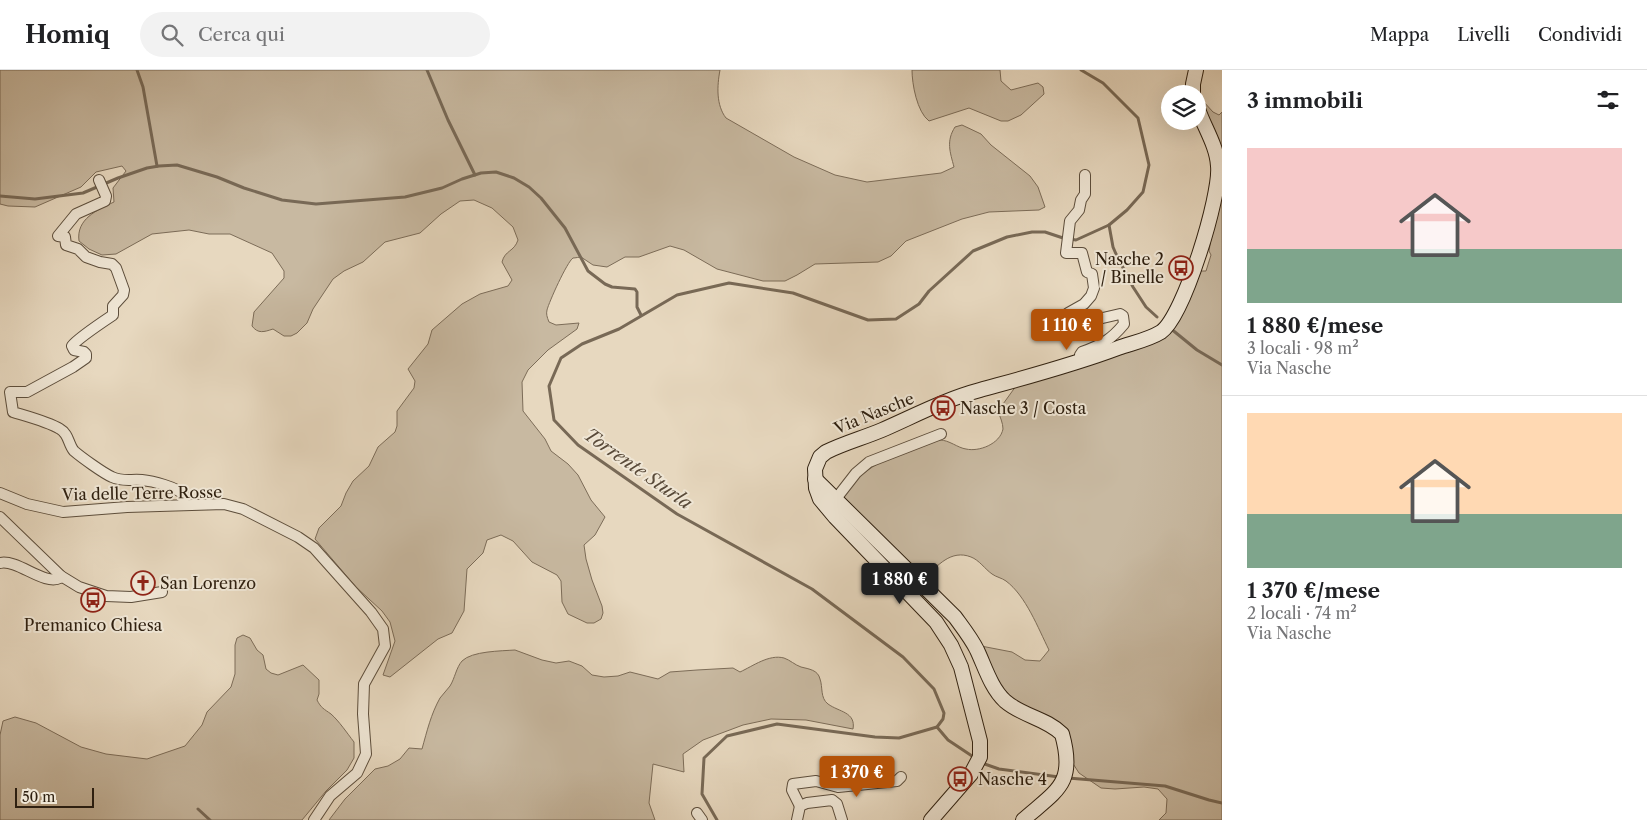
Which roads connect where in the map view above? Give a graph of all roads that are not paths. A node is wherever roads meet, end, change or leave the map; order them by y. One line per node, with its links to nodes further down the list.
1 (1196, 70): 2 (street)
2 (1193, 85)
3 (1206, 129): 6 (street, Via Nasche)
4 (1085, 175): 6 (street)
5 (99, 180): 11 (street)
6 (1081, 362): 8 (street, Via Nasche)
7 (941, 434): 10 (street)
8 (815, 479): 10 (street); 21 (street)
9 (0, 493): 11 (street, Via delle Terre Rosse)
10 (835, 500): 22 (street)
11 (183, 505): 18 (street, Via delle Terre Rosse)
12 (0, 517): 14 (street)
13 (0, 563): 14 (street)
14 (60, 576): 15 (street)
15 (162, 592)
16 (901, 777): 17 (street)
17 (800, 806): 19 (street); 20 (street)
18 (314, 820)
19 (797, 820)
20 (842, 820)
21 (931, 820)
22 (1023, 820)

